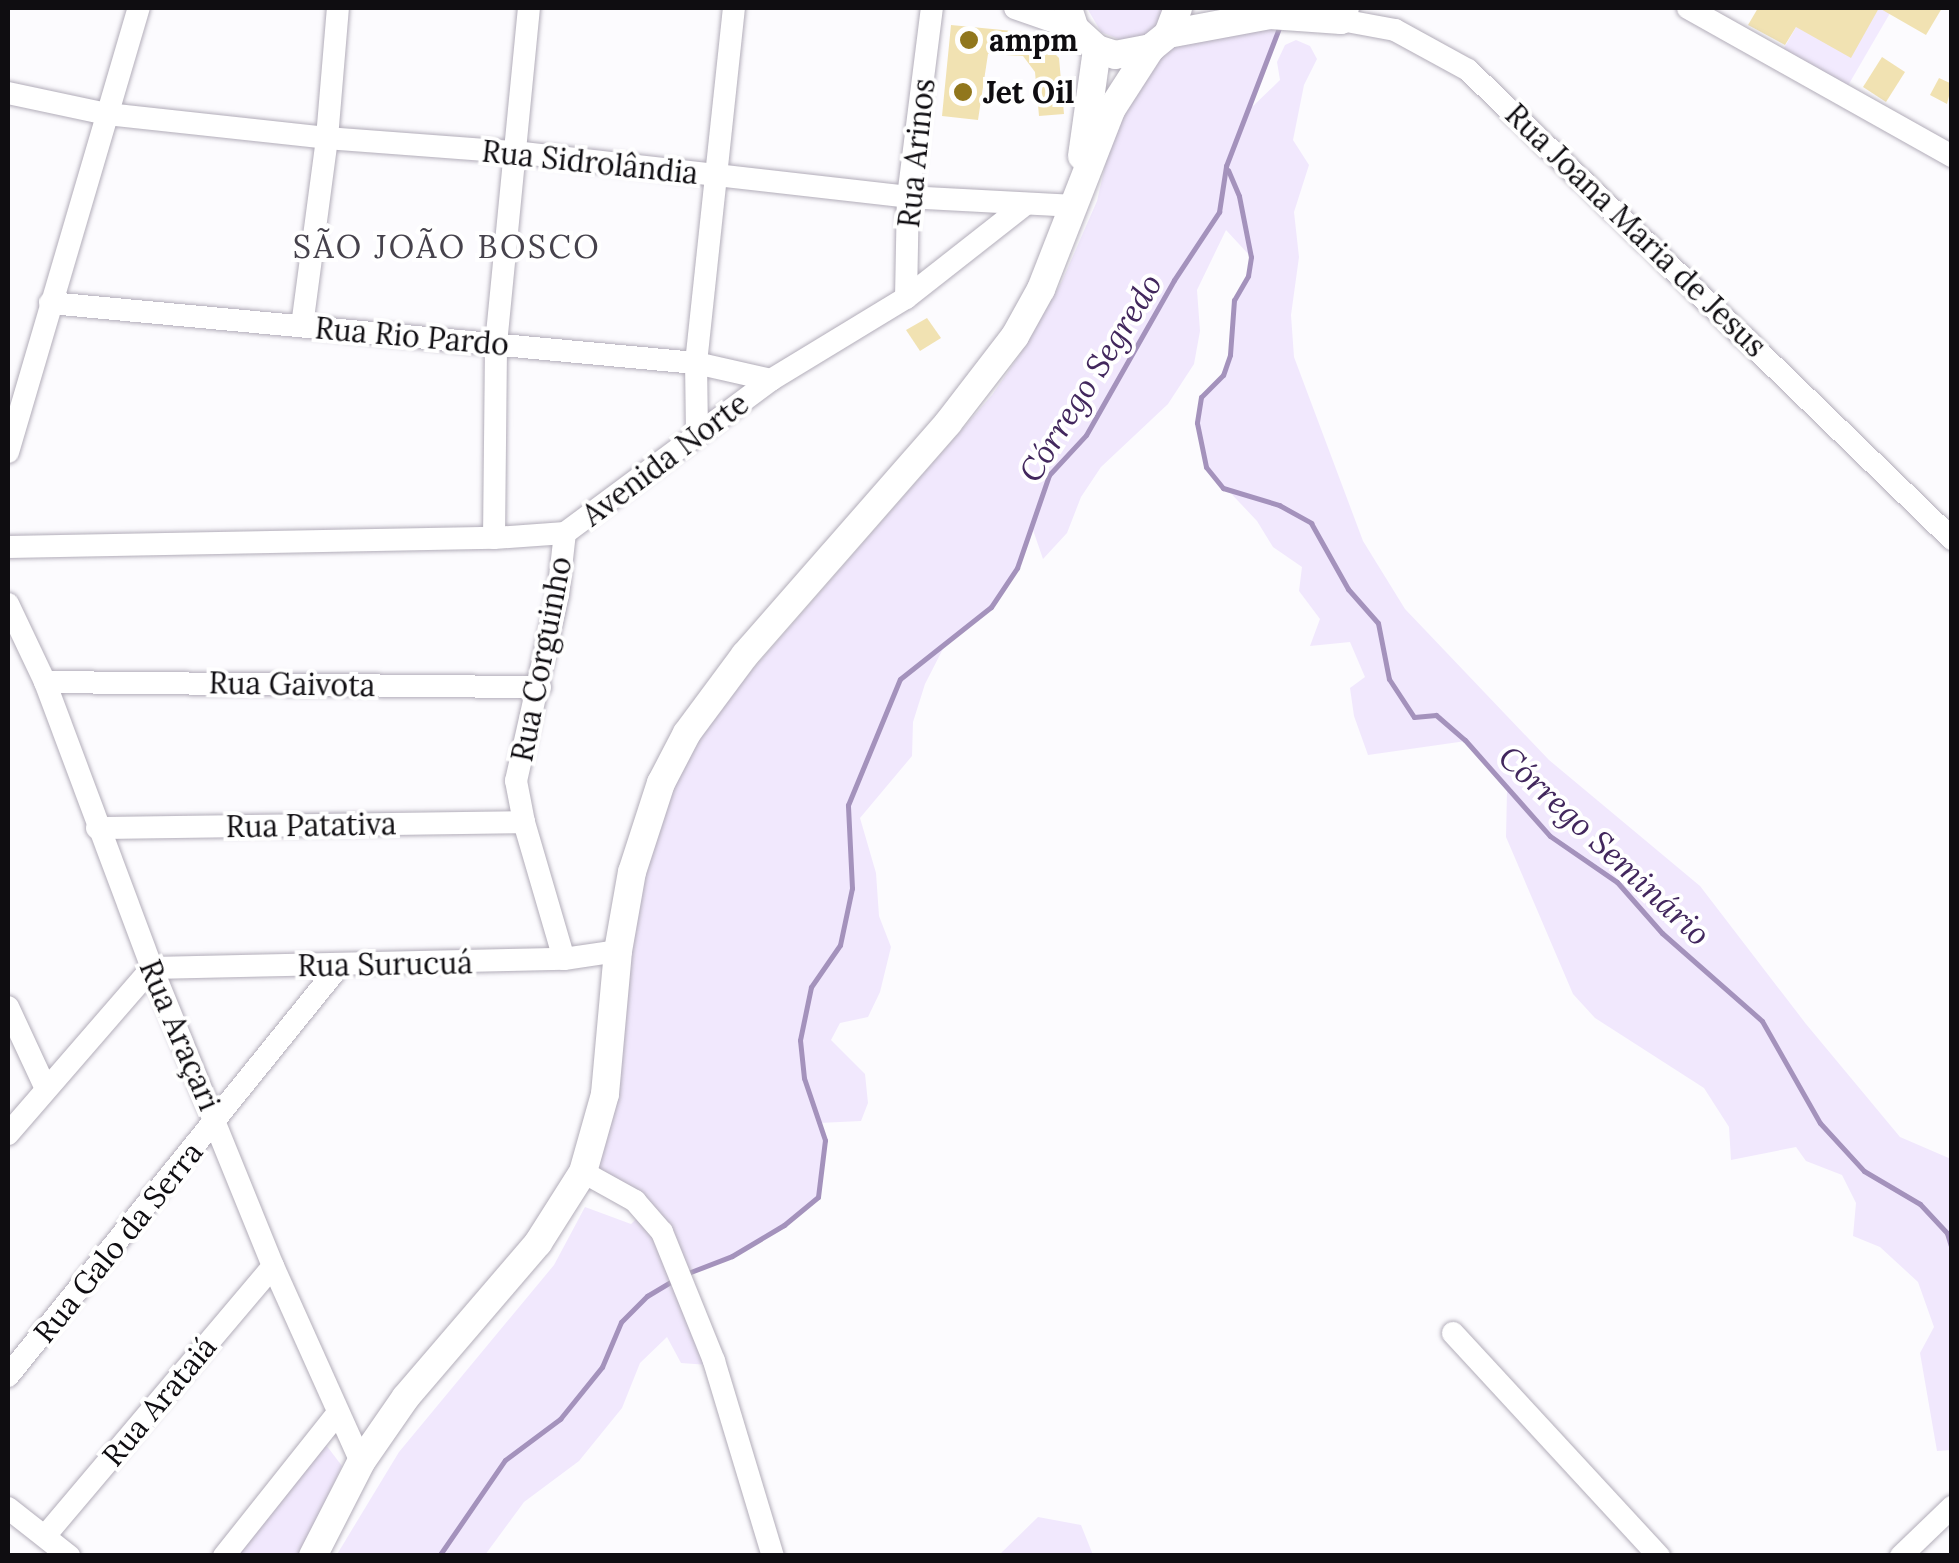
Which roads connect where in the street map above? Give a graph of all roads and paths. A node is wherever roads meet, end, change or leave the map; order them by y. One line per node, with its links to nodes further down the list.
1 (138, 8): 15 (street)
2 (338, 8): 16 (street)
3 (529, 8): 17 (street)
4 (734, 8): 19 (street)
5 (932, 8): 20 (street, Rua Arinos)
6 (1015, 8): 11 (street)
7 (1241, 8): 10 (main road, Rua Joana Maria de Jesus)
8 (1688, 8): 18 (street)
9 (1343, 14): 10 (main road, Rua Joana Maria de Jesus); 35 (street, Rua Joana Maria de Jesus)
10 (1283, 15): 12 (main road, Rua Joana Maria de Jesus)
11 (1071, 18): 13 (main road)
12 (1165, 30): 13 (main road, Rua Joana Maria de Jesus); 21 (main road)
13 (1097, 50): 21 (main road)
14 (8, 93): 15 (street, Rua Sidrolândia)
15 (107, 114): 16 (street, Rua Sidrolândia); 24 (street)
16 (327, 138): 17 (street, Rua Sidrolândia); 25 (street)
17 (514, 152): 19 (street, Rua Sidrolândia); 26 (street)
18 (1952, 156)
19 (714, 174): 20 (street, Rua Sidrolândia); 27 (street)
20 (908, 198): 22 (street, Rua Sidrolândia); 23 (street, Rua Arinos)
21 (1075, 202): 22 (street, Rua Sidrolândia); 42 (main road)
22 (1026, 204): 23 (street, Avenida Norte)
23 (906, 298): 30 (street, Avenida Norte)
24 (50, 303): 25 (street, Rua Rio Pardo); 29 (street)
25 (302, 326): 26 (street, Rua Rio Pardo)
26 (496, 344): 27 (street, Rua Rio Pardo); 34 (street)
27 (696, 363): 30 (street, Rua Rio Pardo); 31 (street)
28 (8, 364): 29 (street)
29 (31, 369): 32 (street)
30 (771, 380): 31 (street, Avenida Norte)
31 (698, 432): 33 (street, Avenida Norte)
32 (8, 452)
33 (565, 533): 34 (street, Avenida Norte); 39 (street, Rua Corguinho)
34 (494, 538): 36 (street, Avenida Norte)
35 (1952, 539)
36 (8, 547)
37 (8, 604): 38 (street, Rua Araçari)
38 (45, 682): 39 (street, Rua Gaivota); 41 (street, Rua Araçari)
39 (540, 687): 40 (street, Rua Corguinho)
40 (524, 822): 41 (street, Rua Patativa); 43 (street, Rua Corguinho)
41 (97, 828): 45 (street, Rua Araçari)
42 (618, 951): 43 (street, Rua Surucuá); 50 (main road)
43 (564, 960): 44 (street, Rua Surucuá)
44 (340, 965): 45 (street, Rua Surucuá); 48 (street, Rua Galo da Serra)
45 (152, 968): 47 (street); 48 (street, Rua Araçari)
46 (8, 1006): 47 (street)
47 (46, 1089): 49 (street)
48 (217, 1121): 51 (street, Rua Araçari); 53 (street, Rua Galo da Serra)
49 (8, 1134)
50 (582, 1172): 55 (main road); 62 (street)
51 (274, 1266): 54 (street, Rua Araçari); 58 (street, Rua Arataiá)
52 (1453, 1333): 63 (street)
53 (8, 1376)
54 (337, 1414): 55 (street, Rua Araçari); 60 (street)
55 (361, 1462): 61 (main road)
56 (1952, 1507): 64 (street)
57 (8, 1508): 58 (street)
58 (45, 1536): 59 (street)
59 (69, 1556)
60 (224, 1556)
61 (313, 1556)
62 (773, 1556)
63 (1659, 1556)
64 (1900, 1556)

